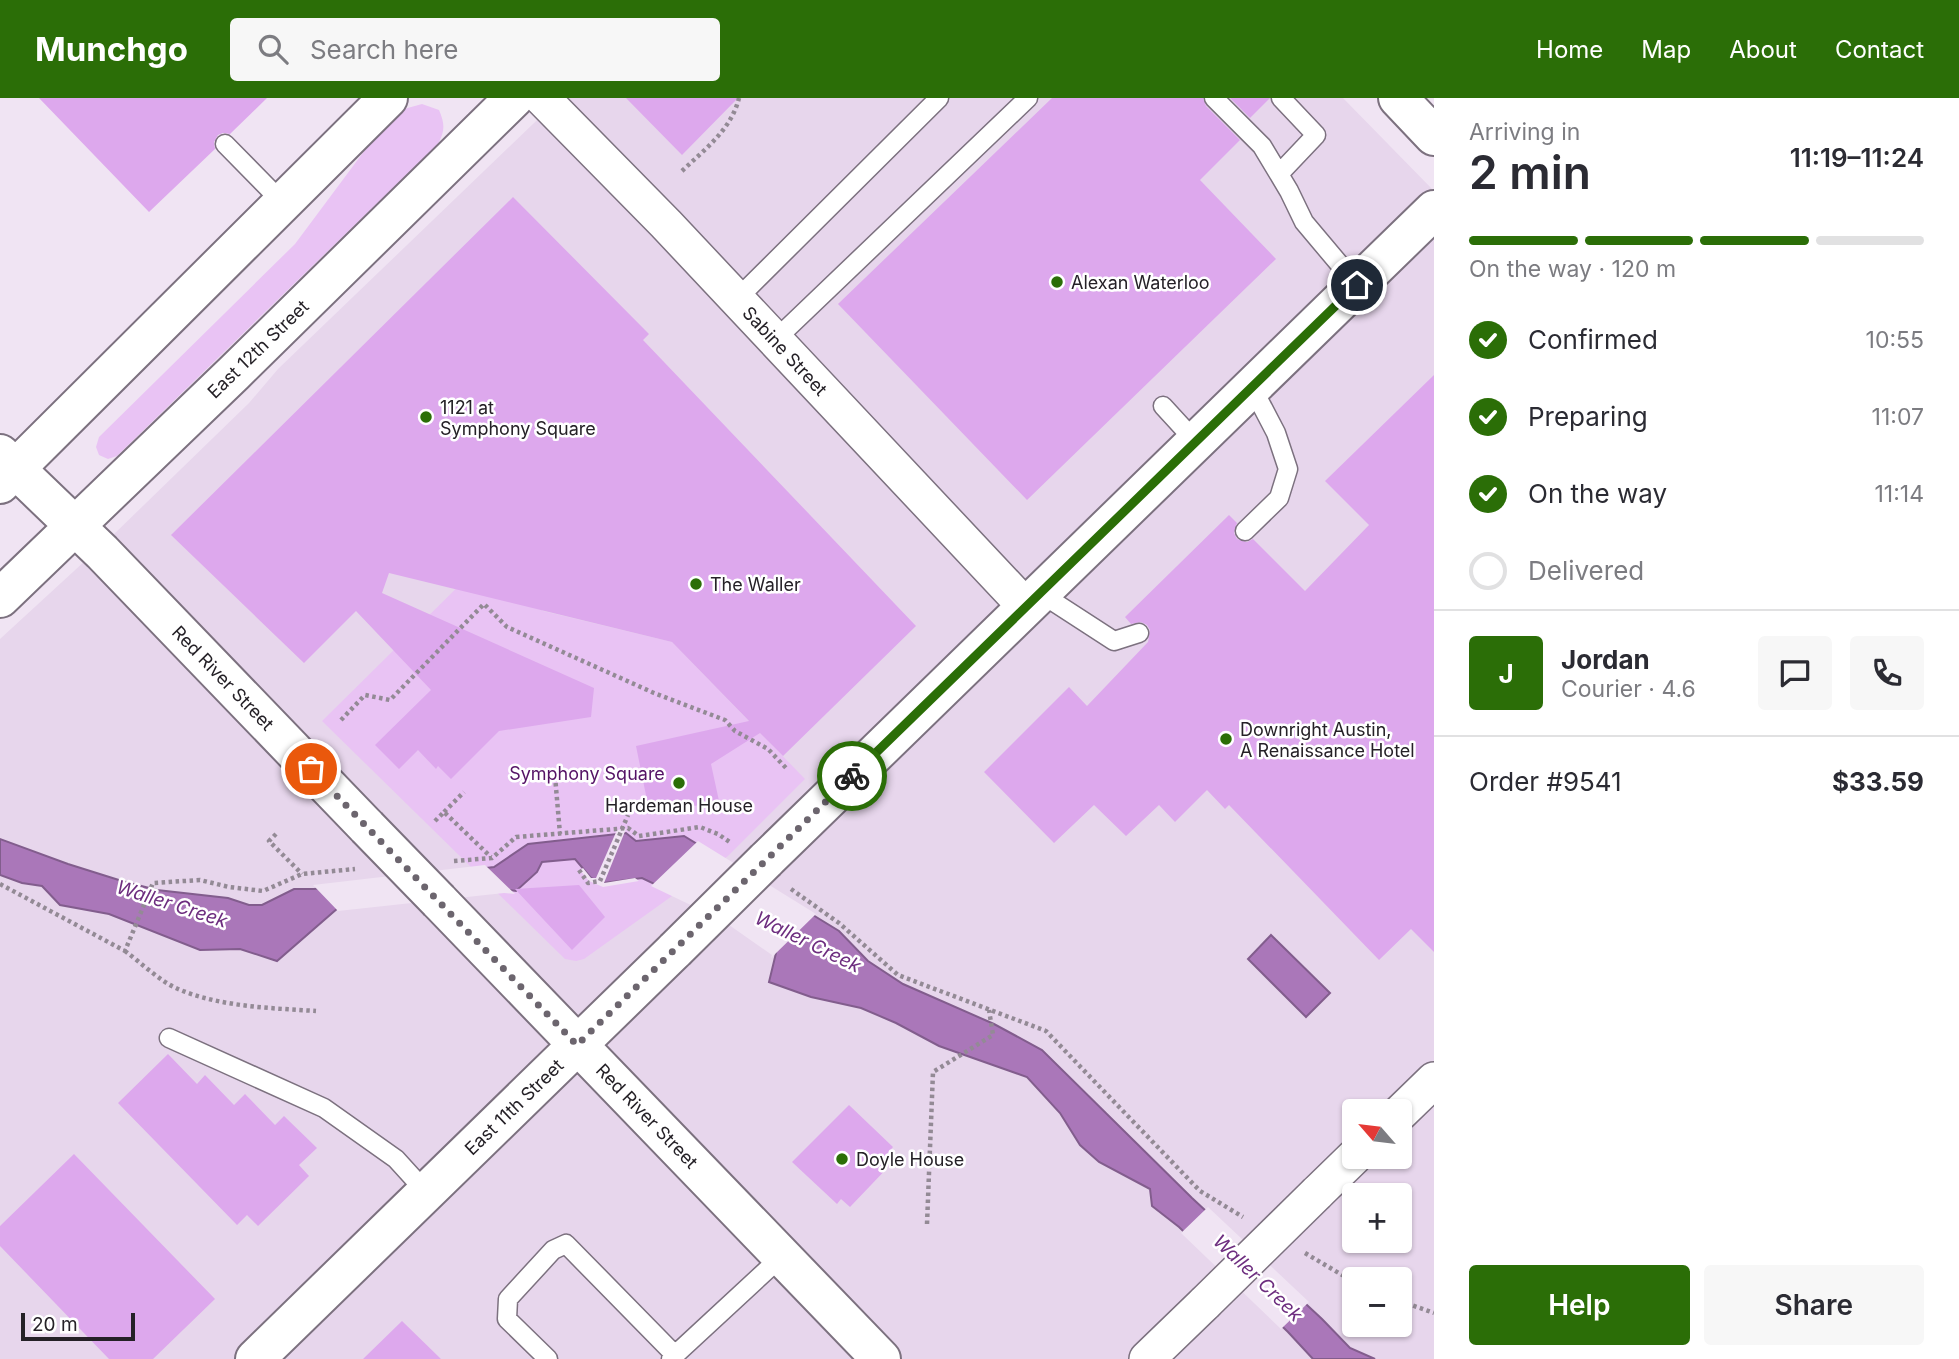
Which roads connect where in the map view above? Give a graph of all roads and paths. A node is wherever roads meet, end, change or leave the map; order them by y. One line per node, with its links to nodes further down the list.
1 (388, 98): 14 (main road)
2 (514, 98): 23 (main road, East 12th Street)
3 (542, 98): 17 (street, Sabine Street)
4 (739, 98): 12 (path)
5 (939, 98): 17 (lane)
6 (1028, 98): 18 (lane)
7 (1214, 98): 13 (lane)
8 (1281, 98): 13 (lane)
9 (1398, 98): 10 (main road)
10 (1434, 136)
11 (226, 144): 14 (lane)
12 (682, 171)
13 (1279, 174): 16 (lane)
14 (283, 203): 22 (main road)
15 (1434, 210): 16 (main road, East 11th Street)
16 (1357, 285): 19 (main road, East 11th Street)
17 (736, 300): 18 (street, Sabine Street)
18 (775, 340): 26 (street, Sabine Street)
19 (1252, 387): 21 (main road, East 11th Street); 24 (lane)
20 (1163, 405): 21 (lane)
21 (1195, 442): 26 (main road, East 11th Street)
22 (5, 469): 23 (main road, Red River Street)
23 (75, 524): 25 (main road, East 12th Street); 45 (main road, Red River Street, bridge)
24 (1245, 531)
25 (0, 598)
26 (1033, 600): 27 (lane); 45 (main road, East 11th Street, bridge)
27 (1139, 633)
28 (341, 720): 29 (path)
29 (786, 768)
30 (555, 776): 36 (path)
31 (464, 792): 32 (path)
32 (444, 812): 34 (path); 36 (path)
33 (628, 815): 38 (path, bridge)
34 (435, 821)
35 (276, 834): 41 (path)
36 (560, 834): 37 (path)
37 (739, 849)
38 (579, 870)
39 (0, 884): 41 (path)
40 (790, 888): 42 (path)
41 (125, 951): 43 (path)
42 (989, 1010): 50 (path); 51 (path)
43 (316, 1011)
44 (169, 1038): 49 (lane)
45 (577, 1045): 49 (main road, East 11th Street); 53 (main road, Red River Street)
46 (1434, 1080): 47 (street)
47 (1412, 1101)
48 (1342, 1169): 61 (street, bridge)
49 (426, 1192): 57 (main road, East 11th Street)
50 (1248, 1219)
51 (927, 1224)
52 (1295, 1247): 54 (path)
53 (782, 1256): 58 (lane); 60 (main road, Red River Street)
54 (1342, 1275)
55 (1412, 1305): 56 (path)
56 (1434, 1313)
57 (263, 1356)
58 (673, 1357): 59 (lane)
59 (548, 1359)
60 (881, 1359)
61 (1147, 1359)

